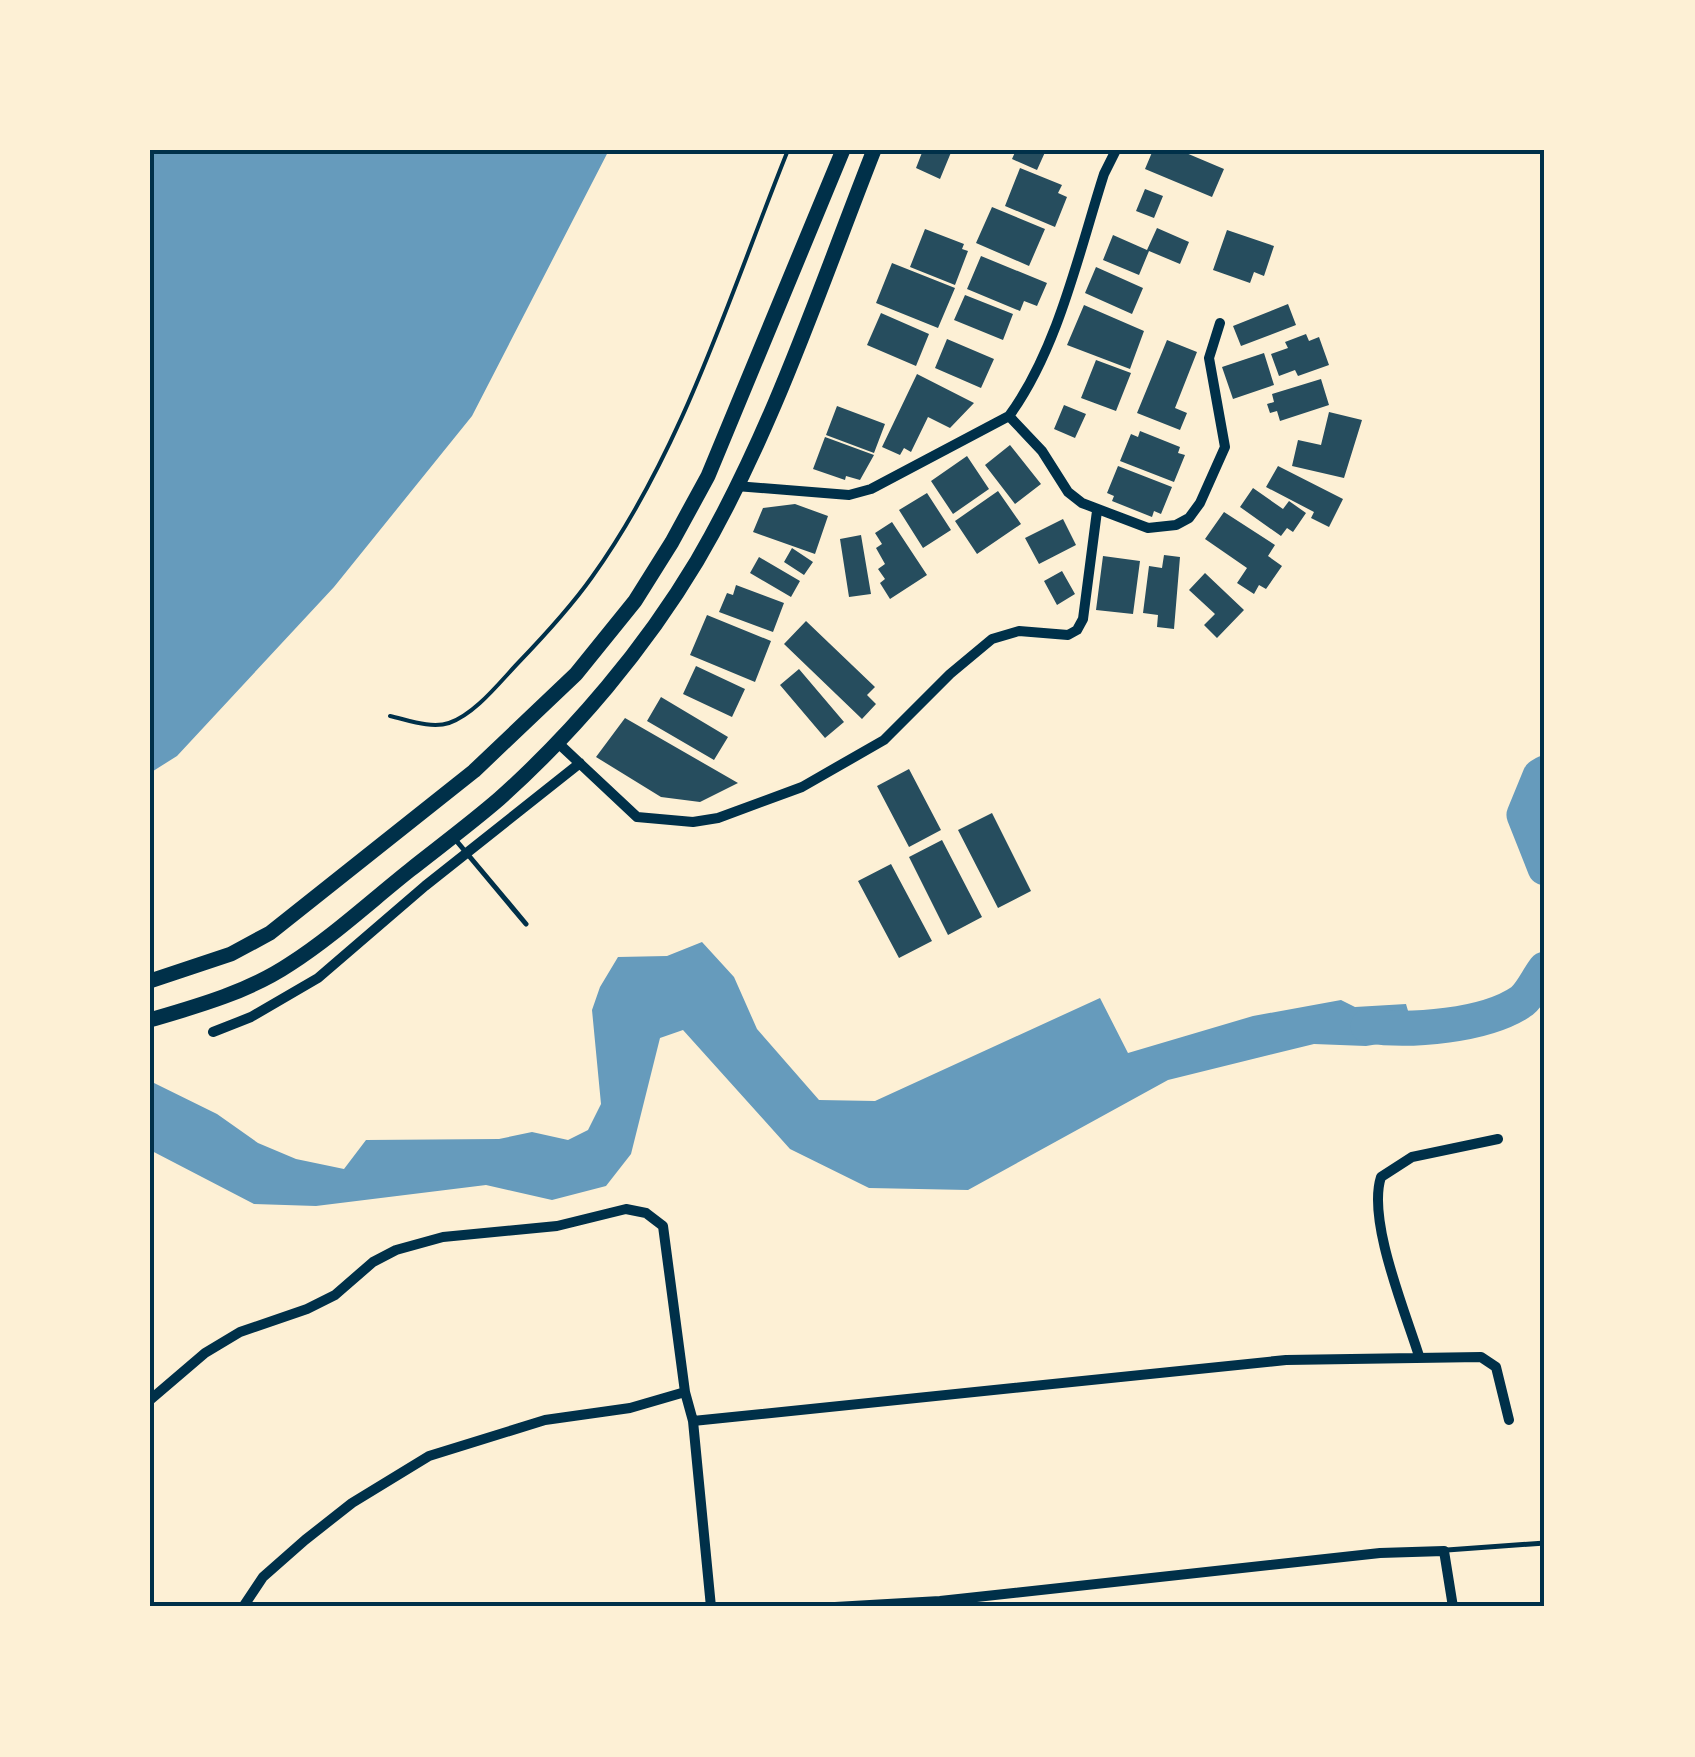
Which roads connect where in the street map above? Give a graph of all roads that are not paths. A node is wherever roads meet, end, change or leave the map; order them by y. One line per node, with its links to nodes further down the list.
1 (843, 150): 13 (main road)
2 (874, 150): 6 (main road)
3 (1116, 150): 5 (street)
4 (1220, 323): 7 (street)
5 (1009, 416): 6 (street); 7 (street)
6 (736, 486): 8 (main road)
7 (1097, 511): 9 (street)
8 (557, 742): 9 (street); 10 (main road)
9 (580, 763): 11 (street)
10 (453, 836): 11 (lane); 14 (main road)
11 (468, 855): 12 (lane); 15 (street)
12 (526, 924)
13 (150, 982)
14 (150, 1020)
15 (213, 1032)
16 (1498, 1139): 17 (street)
17 (1419, 1356): 20 (street); 21 (street)
18 (685, 1392): 19 (street); 21 (street); 24 (street)
19 (150, 1400)
20 (1510, 1420)
21 (693, 1421): 25 (street)
22 (1545, 1543): 23 (lane)
23 (1444, 1550): 26 (street); 27 (street)
24 (242, 1607)
25 (711, 1607)
26 (835, 1607)
27 (1454, 1607)

